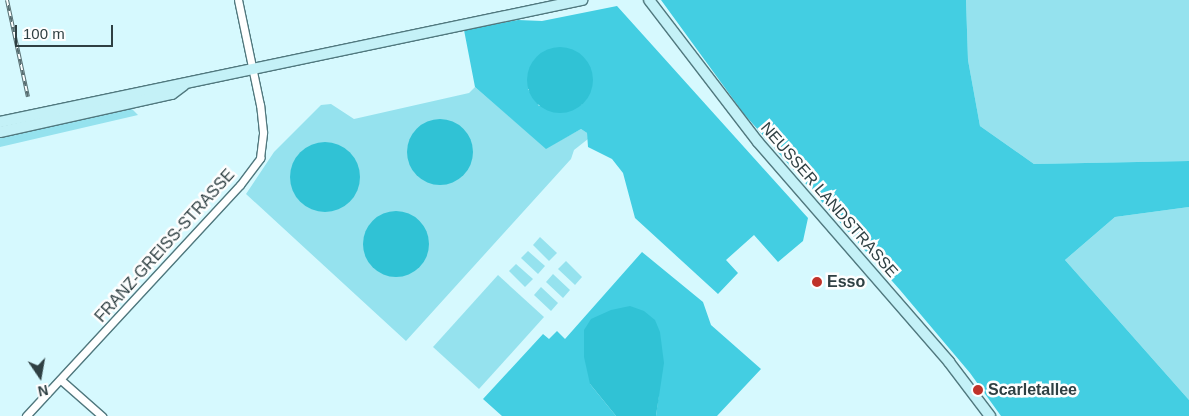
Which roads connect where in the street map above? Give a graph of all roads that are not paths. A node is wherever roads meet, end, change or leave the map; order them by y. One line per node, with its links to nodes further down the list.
1 (238, 0): 4 (street, FRANZ-GREISS-STRASSE)
2 (582, 0): 4 (street)
3 (649, 0): 11 (street, NEUSSER LANDSTRASSE)
4 (253, 69): 5 (street); 8 (street, FRANZ-GREISS-STRASSE)
5 (189, 82): 6 (street); 7 (street)
6 (0, 122)
7 (0, 132)
8 (61, 380): 9 (street, FRANZ-GREISS-STRASSE); 10 (street)
9 (26, 416)
10 (102, 416)
11 (990, 416)

